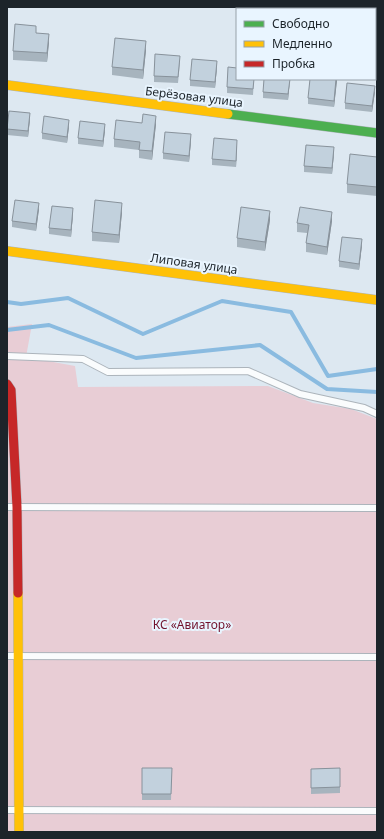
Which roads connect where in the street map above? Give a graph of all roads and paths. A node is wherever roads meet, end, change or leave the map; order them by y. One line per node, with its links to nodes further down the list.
1 (7, 85): 2 (street, Берёзовая улица)
2 (377, 133)
3 (7, 251): 4 (street, Липовая улица)
4 (377, 300)
5 (7, 356): 7 (lane)
6 (7, 384): 9 (street)
7 (377, 414)
8 (7, 507): 9 (lane)
9 (17, 507): 10 (lane); 12 (street)
10 (377, 508)
11 (7, 656): 12 (lane)
12 (18, 656): 13 (lane); 15 (street)
13 (377, 657)
14 (7, 810): 15 (lane)
15 (19, 810): 16 (lane); 17 (street)
16 (377, 811)
17 (20, 832)

